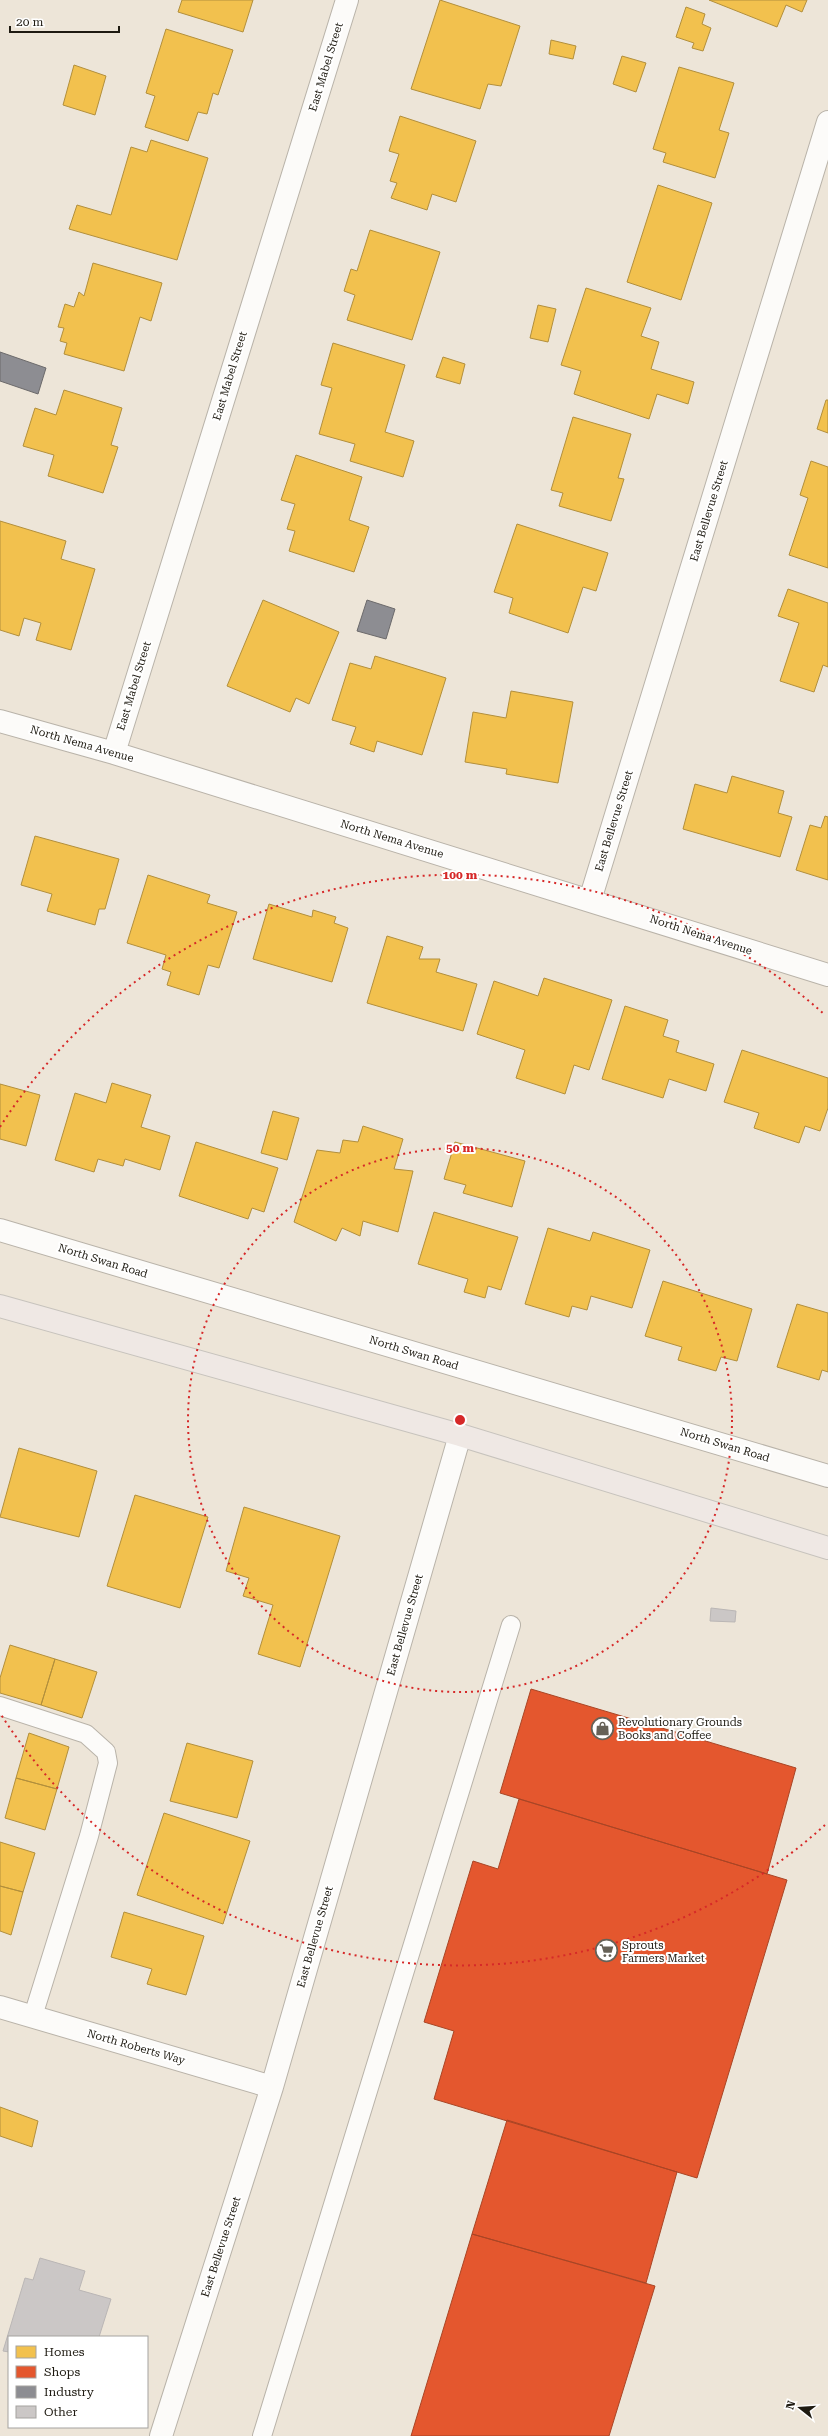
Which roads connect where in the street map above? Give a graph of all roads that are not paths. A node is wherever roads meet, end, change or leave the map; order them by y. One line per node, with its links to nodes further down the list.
1 (347, 0): 4 (street, East Mabel Street)
2 (828, 122): 5 (street, East Bellevue Street)
3 (0, 721): 4 (street, North Nema Avenue)
4 (114, 753): 5 (street, North Nema Avenue)
5 (590, 900): 6 (street, North Nema Avenue)
6 (828, 975)
7 (0, 1230): 10 (street, North Swan Road)
8 (0, 1306): 9 (main road)
9 (460, 1435): 11 (main road); 16 (street, East Bellevue Street)
10 (828, 1476)
11 (828, 1548)
12 (511, 1625): 18 (lane)
13 (0, 1706): 15 (lane)
14 (0, 2007): 15 (street, North Roberts Way)
15 (33, 2016): 16 (street, North Roberts Way)
16 (272, 2087): 17 (street, East Bellevue Street)
17 (161, 2436)
18 (262, 2436)

